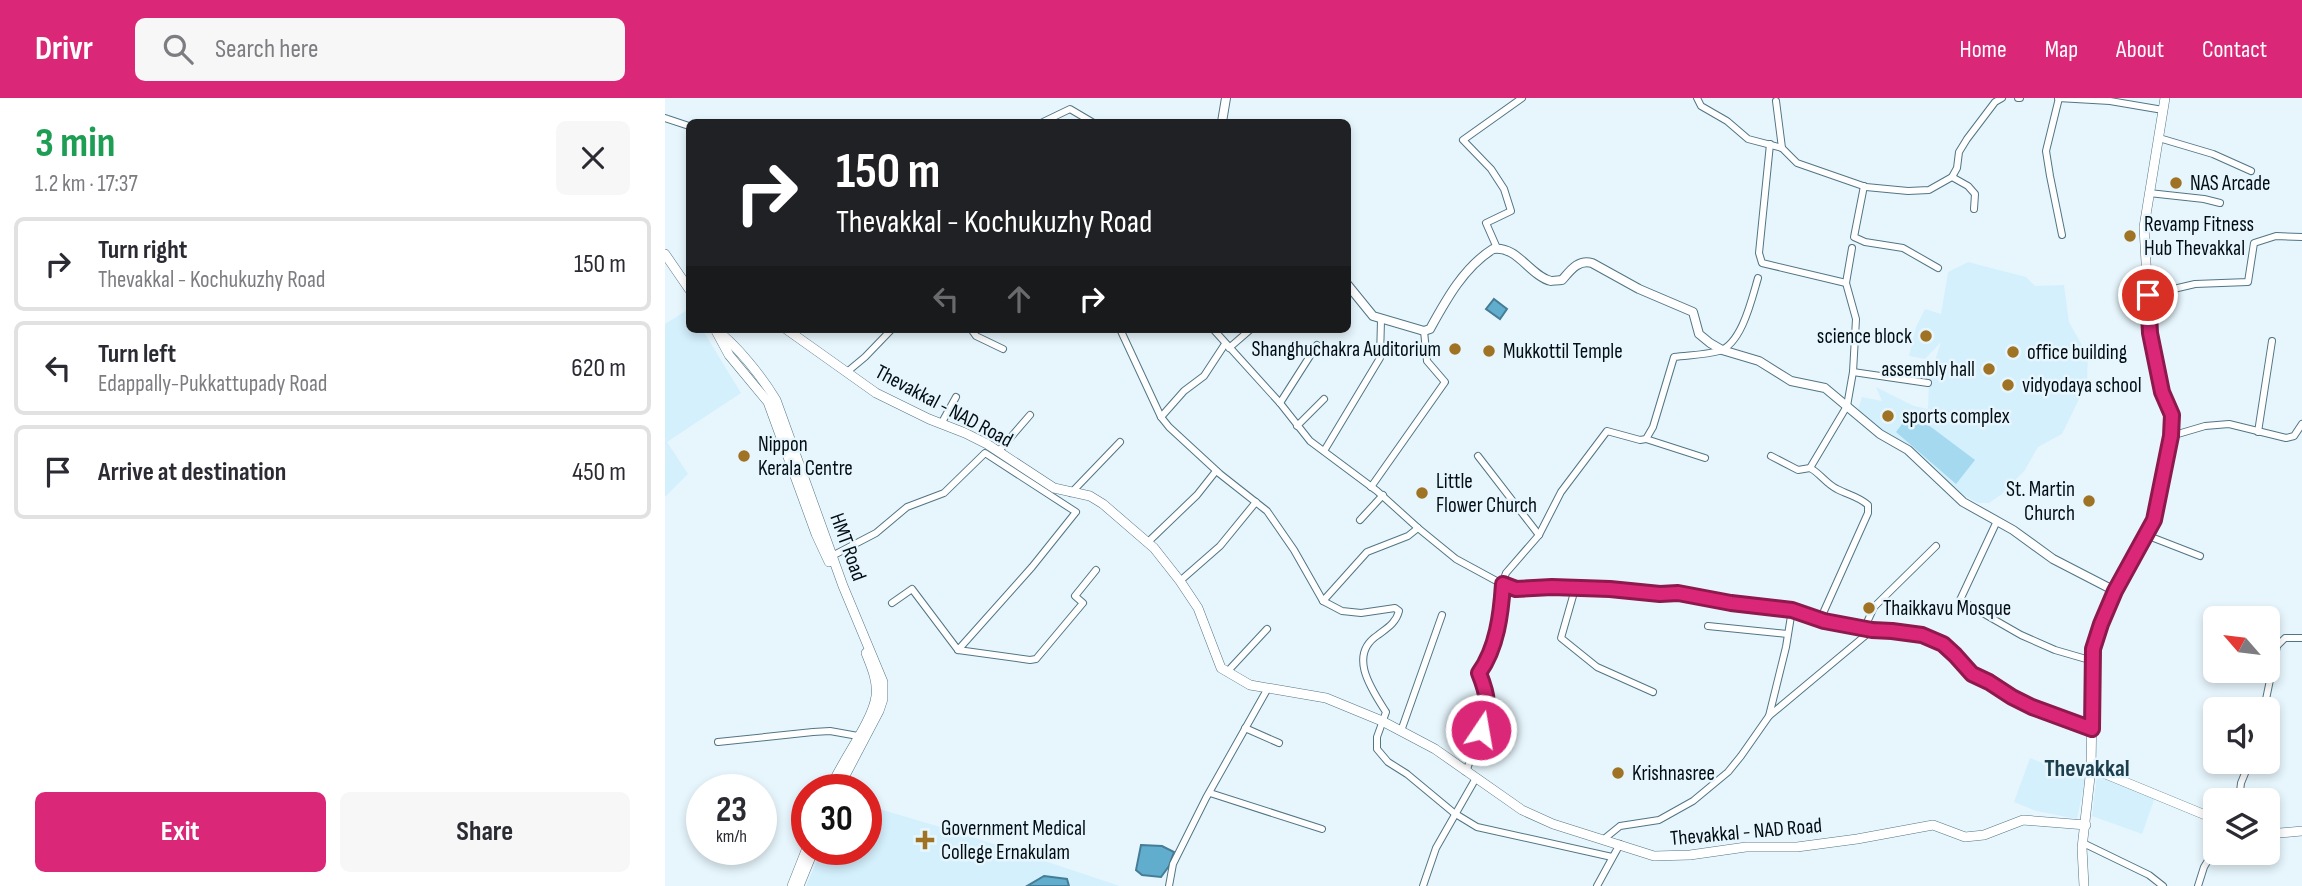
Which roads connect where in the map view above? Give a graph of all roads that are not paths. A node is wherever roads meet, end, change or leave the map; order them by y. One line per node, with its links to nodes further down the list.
1 (1226, 98): 13 (street)
2 (1522, 98): 26 (street)
3 (1697, 98): 16 (street)
4 (2002, 98): 19 (street)
5 (2059, 98): 7 (street); 24 (street)
6 (2165, 98): 9 (main road)
7 (2095, 99): 9 (street)
8 (1776, 101): 17 (street)
9 (2163, 110): 15 (main road)
10 (665, 118): 14 (street)
11 (1049, 119): 12 (street)
12 (1087, 119)
13 (1222, 119)
14 (686, 125)
15 (2159, 138): 18 (street); 21 (main road)
16 (1770, 144): 17 (street); 31 (street)
17 (1782, 148): 20 (street)
18 (2251, 170)
19 (1952, 177): 20 (street); 23 (street)
20 (1864, 186): 29 (street)
21 (2149, 193): 22 (street); 34 (main road)
22 (2220, 203)
23 (1975, 209)
24 (2062, 235)
25 (2302, 237): 34 (street)
26 (1497, 248): 36 (street); 49 (street)
27 (1852, 248): 31 (street)
28 (665, 254): 32 (main road)
29 (1938, 268)
30 (1758, 278): 49 (street)
31 (1846, 283): 51 (street)
32 (686, 285)
33 (1351, 289): 35 (street)
34 (2148, 295): 63 (main road)
35 (1381, 320): 36 (street); 66 (street)
36 (1424, 331): 73 (street)
37 (717, 333): 105 (main road, HMT Road)
38 (721, 333): 84 (main road, HMT Road)
39 (792, 333): 50 (main road, Thevakkal - NAD Road)
40 (888, 333): 50 (street)
41 (974, 333): 48 (street)
42 (1121, 333): 58 (street)
43 (1217, 333): 47 (street)
44 (1246, 333): 47 (street)
45 (2272, 341): 62 (street)
46 (1317, 345): 55 (street)
47 (1228, 346): 55 (street); 58 (street)
48 (1003, 349)
49 (1721, 350): 56 (street); 64 (street)
50 (847, 372): 59 (main road, Thevakkal - NAD Road)
51 (1853, 372): 52 (street); 56 (street)
52 (1928, 383)
53 (956, 397): 59 (street)
54 (1324, 399): 61 (street)
55 (1280, 403): 61 (street)
56 (1847, 406): 71 (street); 78 (street)
57 (1030, 415): 67 (street)
58 (1161, 417): 72 (street)
59 (941, 424): 67 (main road, Thevakkal - NAD Road)
60 (2302, 424): 62 (street)
61 (1297, 426): 66 (street)
62 (2259, 432): 63 (street)
63 (2171, 436): 81 (main road)
64 (1646, 439): 70 (street); 80 (street)
65 (1120, 442): 74 (street)
66 (1324, 451): 73 (street)
67 (997, 453): 74 (main road, Thevakkal - NAD Road)
68 (1478, 456): 80 (street)
69 (1771, 456): 71 (street)
70 (1705, 458)
71 (1810, 468): 95 (street)
72 (1216, 471): 76 (street); 82 (street)
73 (1371, 486): 75 (street)
74 (1071, 493): 82 (main road, Thevakkal - NAD Road)
75 (1383, 495): 77 (street); 79 (street)
76 (1256, 502): 87 (street); 91 (street)
77 (1360, 520)
78 (1997, 521): 90 (street); 103 (street)
79 (1418, 528): 88 (street); 91 (street)
80 (1539, 535): 88 (street)
81 (2146, 535): 85 (street); 90 (main road)
82 (1147, 543): 87 (main road, Thevakkal - NAD Road)
83 (1935, 547): 98 (street)
84 (832, 556): 102 (street); 105 (main road, HMT Road)
85 (2200, 556)
86 (1096, 570): 102 (street)
87 (1180, 580): 104 (main road, Thevakkal - NAD Road)
88 (1503, 584): 89 (street); 118 (street)
89 (1575, 589): 93 (street); 107 (street)
90 (2115, 591): 103 (main road)
91 (1323, 601): 110 (street)
92 (892, 603): 102 (street)
93 (1792, 610): 95 (street); 100 (street)
94 (1441, 615): 113 (street)
95 (1820, 620): 98 (street)
96 (1708, 625): 100 (street)
97 (1267, 629): 104 (street)
98 (1864, 629): 99 (street)
99 (1872, 630): 109 (street); 112 (street)
100 (1787, 635): 109 (street)
101 (2302, 638): 108 (street)
102 (958, 650)
103 (2093, 661): 112 (main road)
104 (1227, 672): 106 (main road, Thevakkal - NAD Road)
105 (880, 688): 114 (main road); 120 (main road)
106 (1268, 688): 110 (main road, Thevakkal - NAD Road); 111 (street)
107 (1653, 692)
108 (2266, 697)
109 (1769, 716): 129 (street)
110 (1382, 721): 113 (main road, Thevakkal - NAD Road); 123 (street)
111 (1245, 727): 116 (street); 122 (street)
112 (2092, 729): 117 (main road)
113 (1401, 731): 118 (main road, Thevakkal - NAD Road)
114 (858, 736): 115 (street); 119 (main road)
115 (718, 742)
116 (1279, 743)
117 (2091, 768): 124 (main road); 125 (main road)
118 (1466, 772): 121 (main road, Thevakkal - NAD Road)
119 (836, 774)
120 (846, 774)
121 (1476, 778): 123 (street); 129 (main road, Thevakkal - NAD Road)
122 (1210, 793): 126 (street); 138 (street)
123 (1454, 813): 132 (street); 139 (street)
124 (2203, 814)
125 (2086, 825): 130 (main road); 131 (main road, Thevakkal - NAD Road)
126 (1322, 829)
127 (2302, 831): 128 (main road)
128 (2280, 833)
129 (1604, 839): 131 (main road, Thevakkal - NAD Road)
130 (2083, 843): 141 (main road); 142 (street)
131 (1620, 844): 132 (street)
132 (1612, 858): 140 (street)
133 (800, 865): 136 (main road)
134 (808, 865): 137 (main road)
135 (2205, 865): 143 (street)
136 (792, 886)
137 (799, 886)
138 (1169, 886)
139 (1423, 886)
140 (1597, 886)
141 (2084, 886)
142 (2163, 886)
143 (2198, 886)

